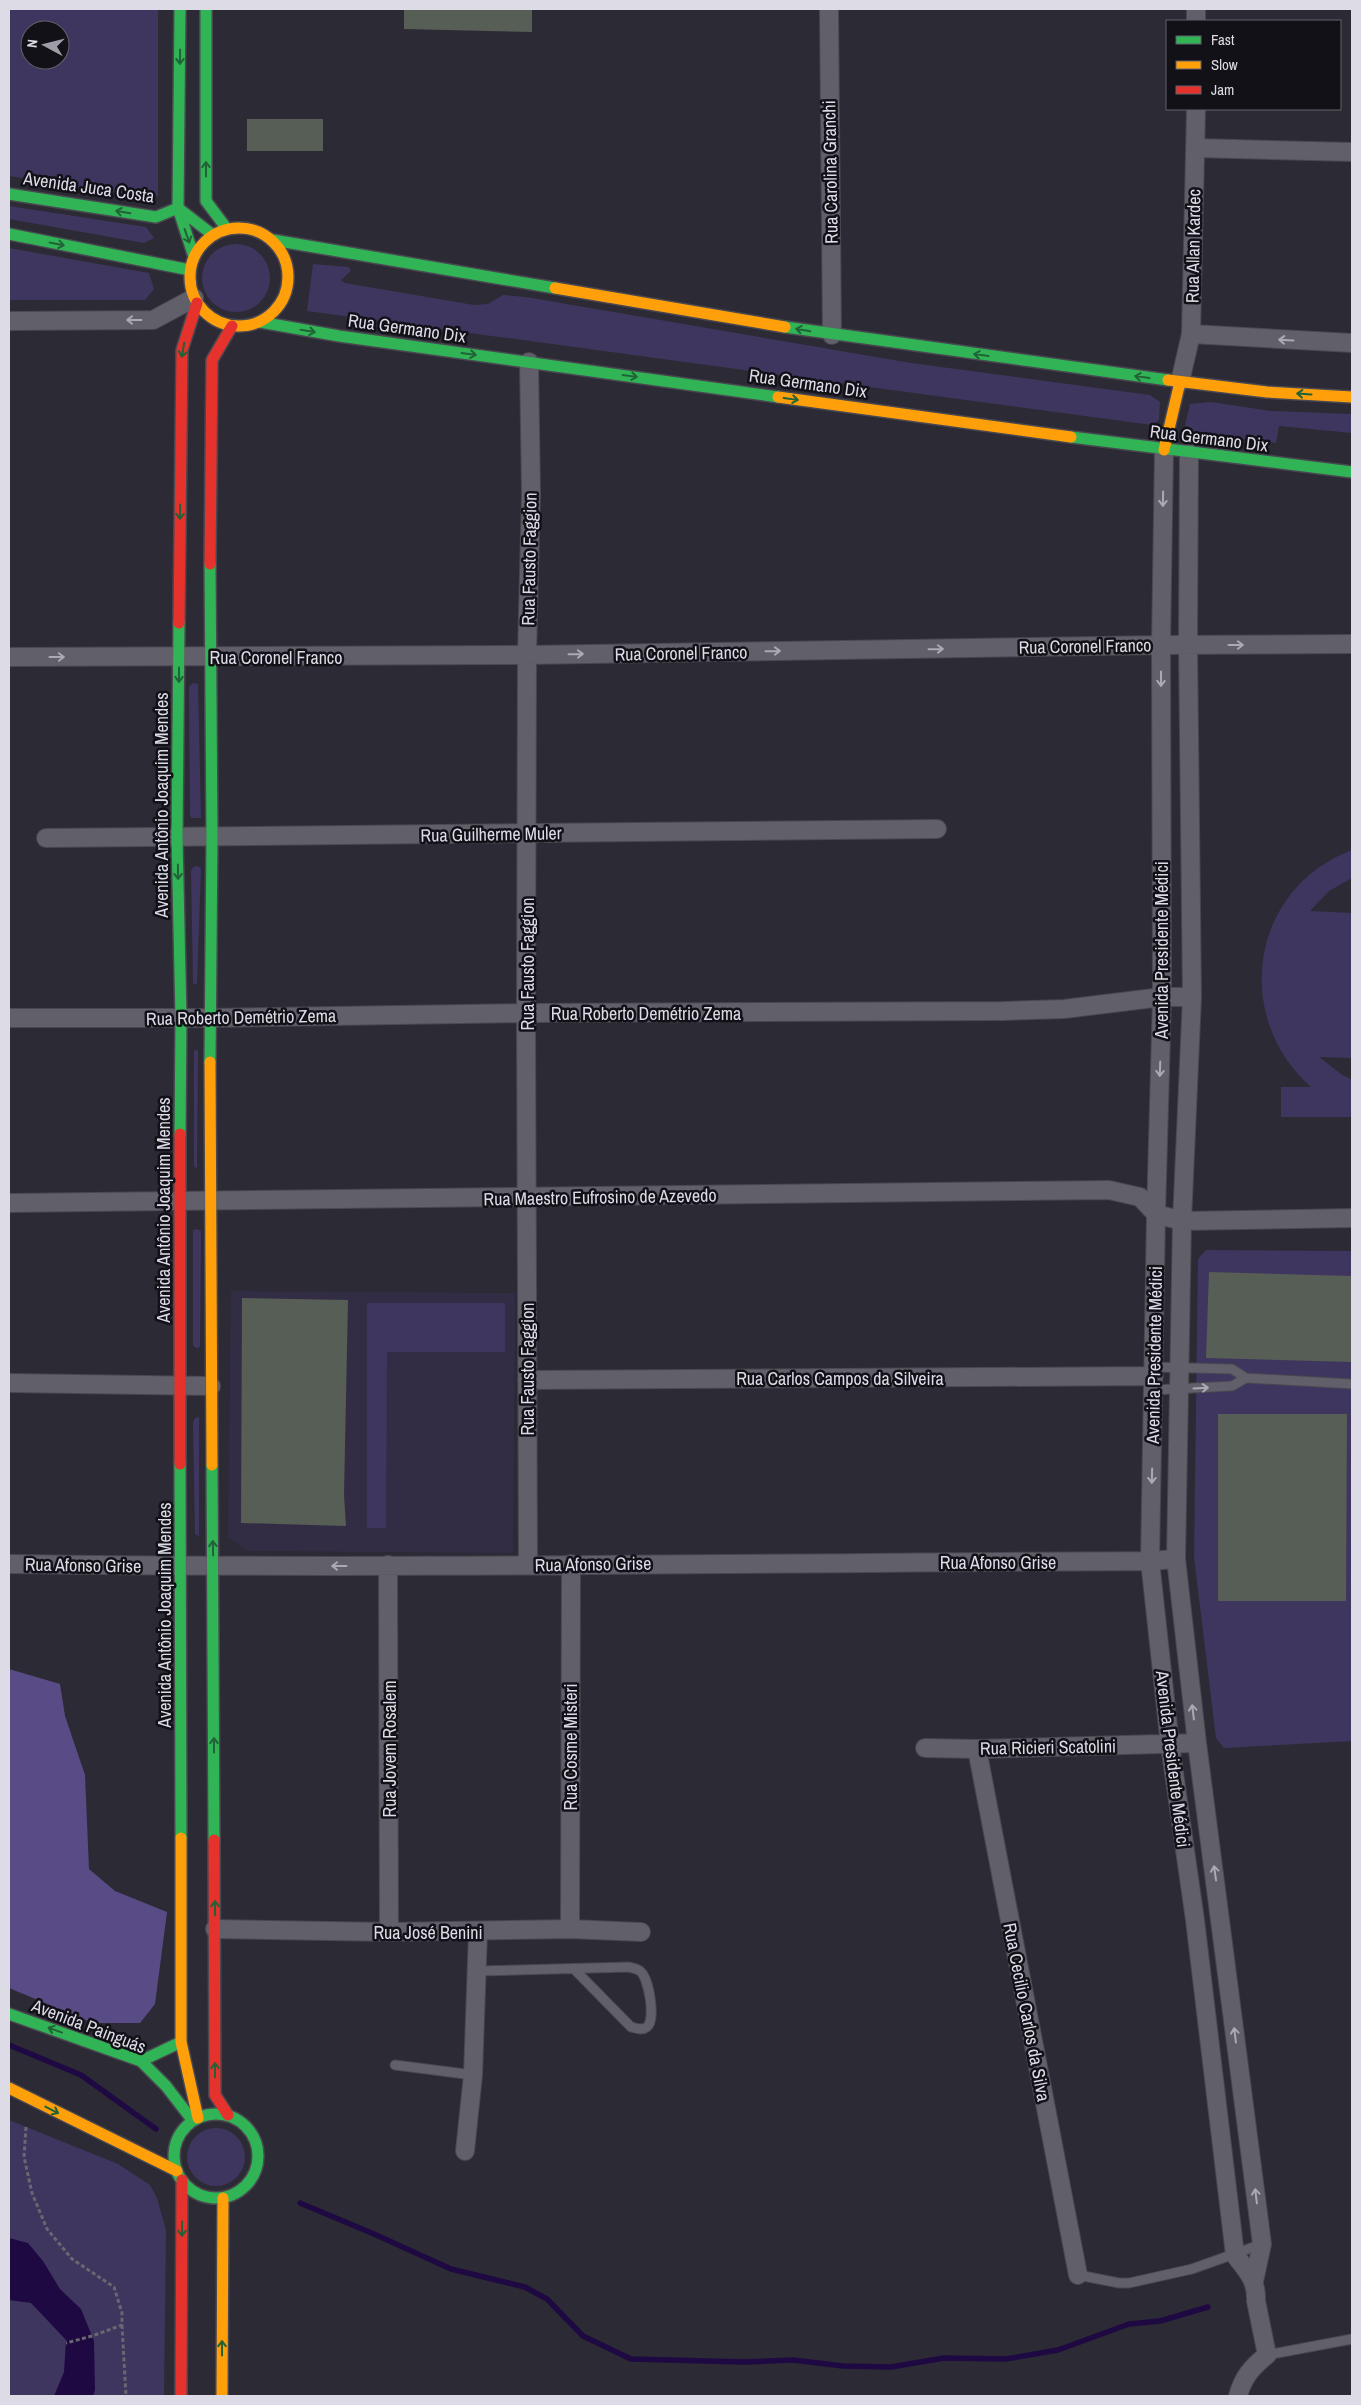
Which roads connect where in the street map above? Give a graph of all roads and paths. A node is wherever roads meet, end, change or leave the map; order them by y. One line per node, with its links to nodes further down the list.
1 (180, 9): 8 (main road, one-way to 8)
2 (206, 9): 9 (main road, one-way to 2)
3 (829, 9): 20 (street, Rua Carolina Granchi)
4 (1196, 110): 5 (street, Rua Allan Kardec)
5 (1196, 148): 6 (street); 19 (street, Rua Allan Kardec)
6 (1352, 152)
7 (9, 194): 8 (main road, Avenida Juca Costa, one-way to 7)
8 (178, 208): 11 (main road, Avenida Juca Costa); 13 (main road, one-way to 13)
9 (227, 229): 11 (main road); 12 (main road)
10 (9, 234): 14 (main road, one-way to 14)
11 (213, 235): 13 (main road)
12 (272, 240): 17 (main road); 20 (main road, one-way to 12)
13 (194, 256): 14 (main road)
14 (190, 270): 15 (main road)
15 (196, 300): 16 (street, one-way to 16); 18 (main road); 32 (main road, Avenida Antônio Joaquim Mendes, one-way to 32)
16 (9, 321)
17 (260, 322): 18 (main road); 22 (main road, Rua Germano Dix, one-way to 22)
18 (232, 326): 34 (main road)
19 (1191, 334): 21 (street, one-way to 19); 23 (street, Rua Allan Kardec)
20 (832, 335): 23 (main road, one-way to 20)
21 (1352, 343)
22 (529, 362): 25 (main road, Rua Germano Dix, one-way to 25); 31 (street, Rua Fausto Faggion)
23 (1180, 382): 24 (main road, one-way to 23); 25 (main road)
24 (1352, 397)
25 (1164, 450): 26 (main road, Rua Germano Dix); 29 (street, Avenida Presidente Médici, one-way to 29)
26 (1189, 453): 27 (main road, Rua Germano Dix); 30 (street, Avenida Presidente Médici)
27 (1352, 472)
28 (1352, 644): 30 (street, Rua Coronel Franco, one-way to 28)
29 (1161, 645): 30 (street, Rua Coronel Franco); 31 (street, Rua Coronel Franco, one-way to 29); 37 (street, Avenida Presidente Médici, one-way to 37)
30 (1188, 645): 36 (street, Avenida Presidente Médici)
31 (527, 655): 34 (street, Rua Coronel Franco); 38 (street, Rua Fausto Faggion)
32 (179, 656): 33 (street, Rua Coronel Franco, one-way to 32); 34 (street, Rua Coronel Franco); 41 (main road, Avenida Antônio Joaquim Mendes, one-way to 41)
33 (9, 657)
34 (209, 657): 39 (main road)
35 (936, 829): 38 (street, Rua Guilherme Muler)
36 (1189, 830): 37 (street); 43 (street, Avenida Presidente Médici)
37 (1160, 831): 42 (street, Avenida Presidente Médici)
38 (528, 834): 39 (street, Rua Guilherme Muler); 44 (street, Rua Fausto Faggion)
39 (212, 837): 41 (street, Rua Guilherme Muler); 47 (main road)
40 (46, 838): 41 (street, Rua Guilherme Muler)
41 (177, 838): 46 (main road, Avenida Antônio Joaquim Mendes, one-way to 46)
42 (1162, 997): 43 (street, Rua Roberto Demétrio Zema); 44 (street, Rua Roberto Demétrio Zema); 52 (street, Avenida Presidente Médici, one-way to 52)
43 (1192, 997): 54 (street, Avenida Presidente Médici)
44 (526, 1013): 47 (street, Rua Roberto Demétrio Zema); 48 (street, Rua Fausto Faggion)
45 (9, 1018): 46 (street, Rua Roberto Demétrio Zema)
46 (181, 1018): 47 (street, Rua Roberto Demétrio Zema); 50 (main road, Avenida Antônio Joaquim Mendes)
47 (210, 1018): 49 (main road)
48 (527, 1198): 49 (street, Rua Maestro Eufrosino de Azevedo); 52 (street, Rua Maestro Eufrosino de Azevedo); 58 (street, Rua Fausto Faggion)
49 (211, 1200): 50 (street, Rua Maestro Eufrosino de Azevedo); 62 (main road)
50 (181, 1201): 51 (street, Rua Maestro Eufrosino de Azevedo); 61 (main road, Avenida Antônio Joaquim Mendes)
51 (9, 1203)
52 (1156, 1214): 54 (street); 56 (street, Avenida Presidente Médici)
53 (1352, 1218): 54 (street)
54 (1182, 1220): 55 (street, Avenida Presidente Médici)
55 (1179, 1368): 56 (lane); 57 (lane); 63 (street, Avenida Presidente Médici)
56 (1153, 1378): 58 (street, Rua Carlos Campos da Silveira); 63 (lane); 65 (street, Avenida Presidente Médici, one-way to 65)
57 (1246, 1378): 60 (lane); 63 (lane, one-way to 57)
58 (527, 1380): 69 (street, Rua Fausto Faggion)
59 (9, 1383): 61 (street)
60 (1352, 1384)
61 (179, 1386): 62 (street); 70 (main road, Avenida Antônio Joaquim Mendes)
62 (211, 1386): 71 (main road, one-way to 62)
63 (1179, 1389): 64 (street, Avenida Presidente Médici)
64 (1176, 1559): 65 (street, Rua Afonso Grise); 72 (street, Avenida Presidente Médici)
65 (1150, 1561): 67 (street, Rua Afonso Grise); 73 (street, Avenida Presidente Médici)
66 (9, 1564): 70 (street, Rua Afonso Grise)
67 (571, 1564): 69 (street, Rua Afonso Grise); 81 (street, Rua Cosme Misteri)
68 (388, 1565): 69 (street, Rua Afonso Grise); 71 (street, Rua Afonso Grise, one-way to 71); 82 (street, Rua Jovem Rosalem)
69 (528, 1565)
70 (182, 1566): 71 (street, Rua Afonso Grise); 88 (main road, Avenida Antônio Joaquim Mendes)
71 (213, 1566): 80 (main road, one-way to 71)
72 (1185, 1644): 73 (street); 74 (street, Avenida Presidente Médici, one-way to 72)
73 (1159, 1645): 75 (street, Avenida Presidente Médici)
74 (1197, 1743): 75 (street, Rua Ricieri Scatolini); 78 (street, Avenida Presidente Médici, one-way to 74)
75 (1170, 1745): 77 (street, Rua Ricieri Scatolini); 79 (street, Avenida Presidente Médici)
76 (925, 1748): 77 (street, Rua Ricieri Scatolini)
77 (977, 1749): 101 (street, Rua Cecilio Carlos da Silva)
78 (1220, 1915): 79 (street); 99 (street, Avenida Presidente Médici, one-way to 78)
79 (1195, 1920): 100 (street, Avenida Presidente Médici)
80 (215, 1929): 82 (street, Rua José Benini); 93 (main road, one-way to 80)
81 (570, 1929): 83 (street, Rua José Benini); 84 (street, Rua José Benini)
82 (390, 1932): 83 (street, Rua José Benini)
83 (478, 1932): 86 (street)
84 (642, 1932)
85 (575, 1970): 85 (lane); 86 (lane)
86 (478, 1971): 91 (street)
87 (9, 2014): 89 (main road, Avenida Painguás, one-way to 87)
88 (181, 2042): 89 (main road); 94 (main road, Avenida Antônio Joaquim Mendes)
89 (141, 2061): 94 (main road, Avenida Painguás)
90 (395, 2065): 91 (lane)
91 (473, 2075): 96 (street)
92 (9, 2088): 97 (main road, one-way to 97)
93 (228, 2115): 94 (main road); 98 (main road)
94 (196, 2120): 97 (main road)
95 (26, 2127): 103 (path)
96 (465, 2151)
97 (180, 2176): 98 (main road); 108 (main road, one-way to 108)
98 (223, 2198): 109 (main road, one-way to 98)
99 (1262, 2244): 100 (lane); 102 (street, Avenida Presidente Médici)
100 (1235, 2255): 101 (lane); 102 (street)
101 (1078, 2275)
102 (1254, 2281): 106 (street)
103 (122, 2325): 105 (path); 107 (path)
104 (1352, 2339): 106 (lane)
105 (66, 2343)
106 (1266, 2355): 110 (street)
107 (126, 2396)
108 (181, 2396)
109 (222, 2396)
110 (1238, 2396)

